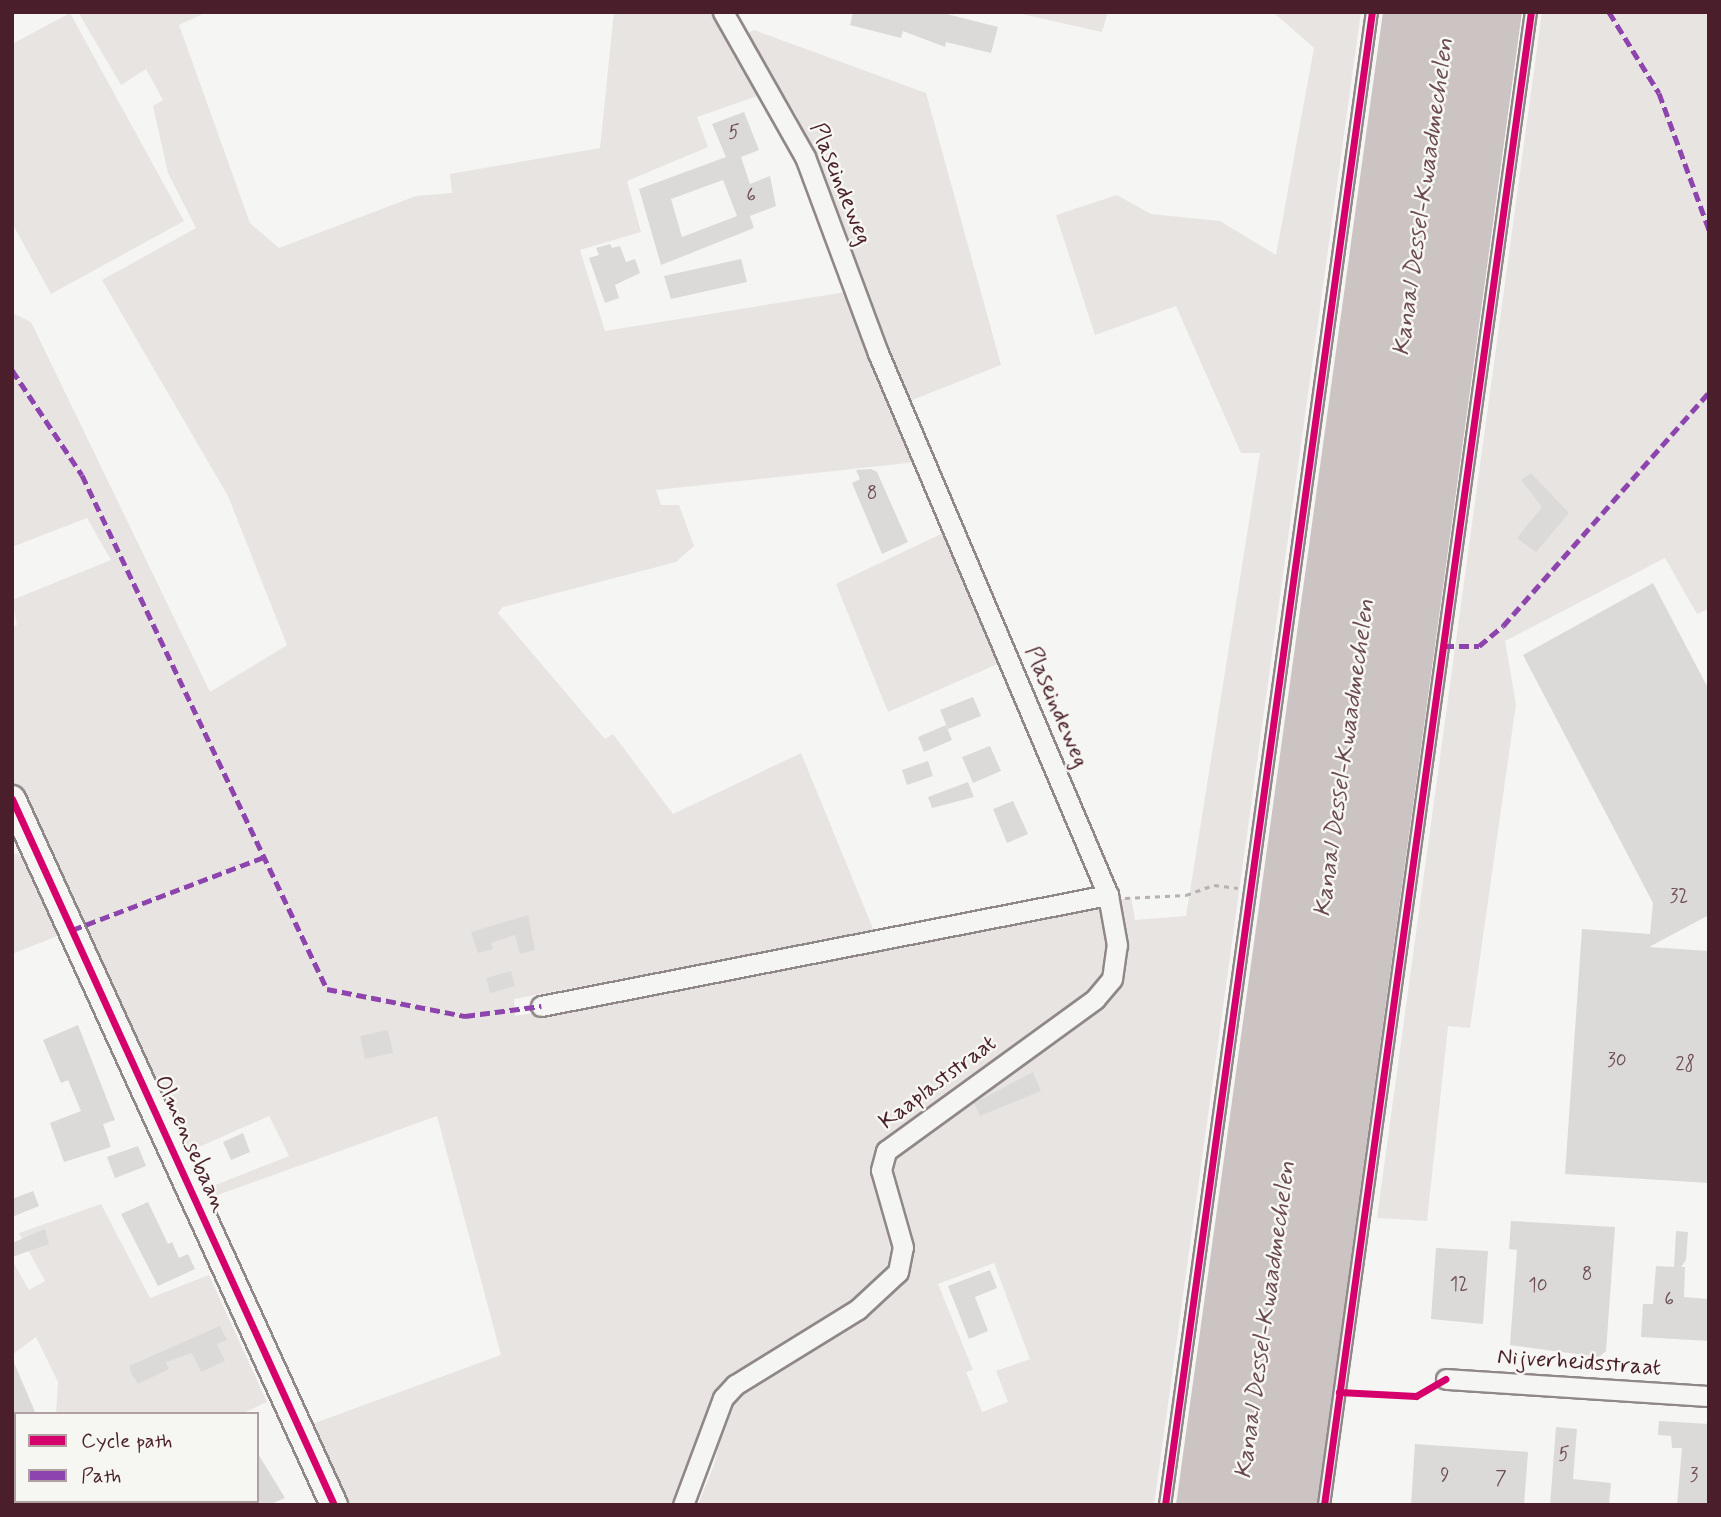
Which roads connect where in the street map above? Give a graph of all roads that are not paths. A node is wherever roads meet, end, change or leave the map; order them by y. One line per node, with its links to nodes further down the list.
1 (723, 12): 5 (street, Plaseindeweg)
2 (1372, 12): 11 (lane)
3 (1531, 12): 12 (lane)
4 (12, 799): 9 (street, Olmensebaan)
5 (1108, 895): 6 (street); 10 (street, Kaaplaststraat)
6 (541, 1006)
7 (1446, 1379): 8 (street, Nijverheidsstraat)
8 (1709, 1395)
9 (334, 1505)
10 (683, 1505)
11 (1165, 1505)
12 (1324, 1505)

